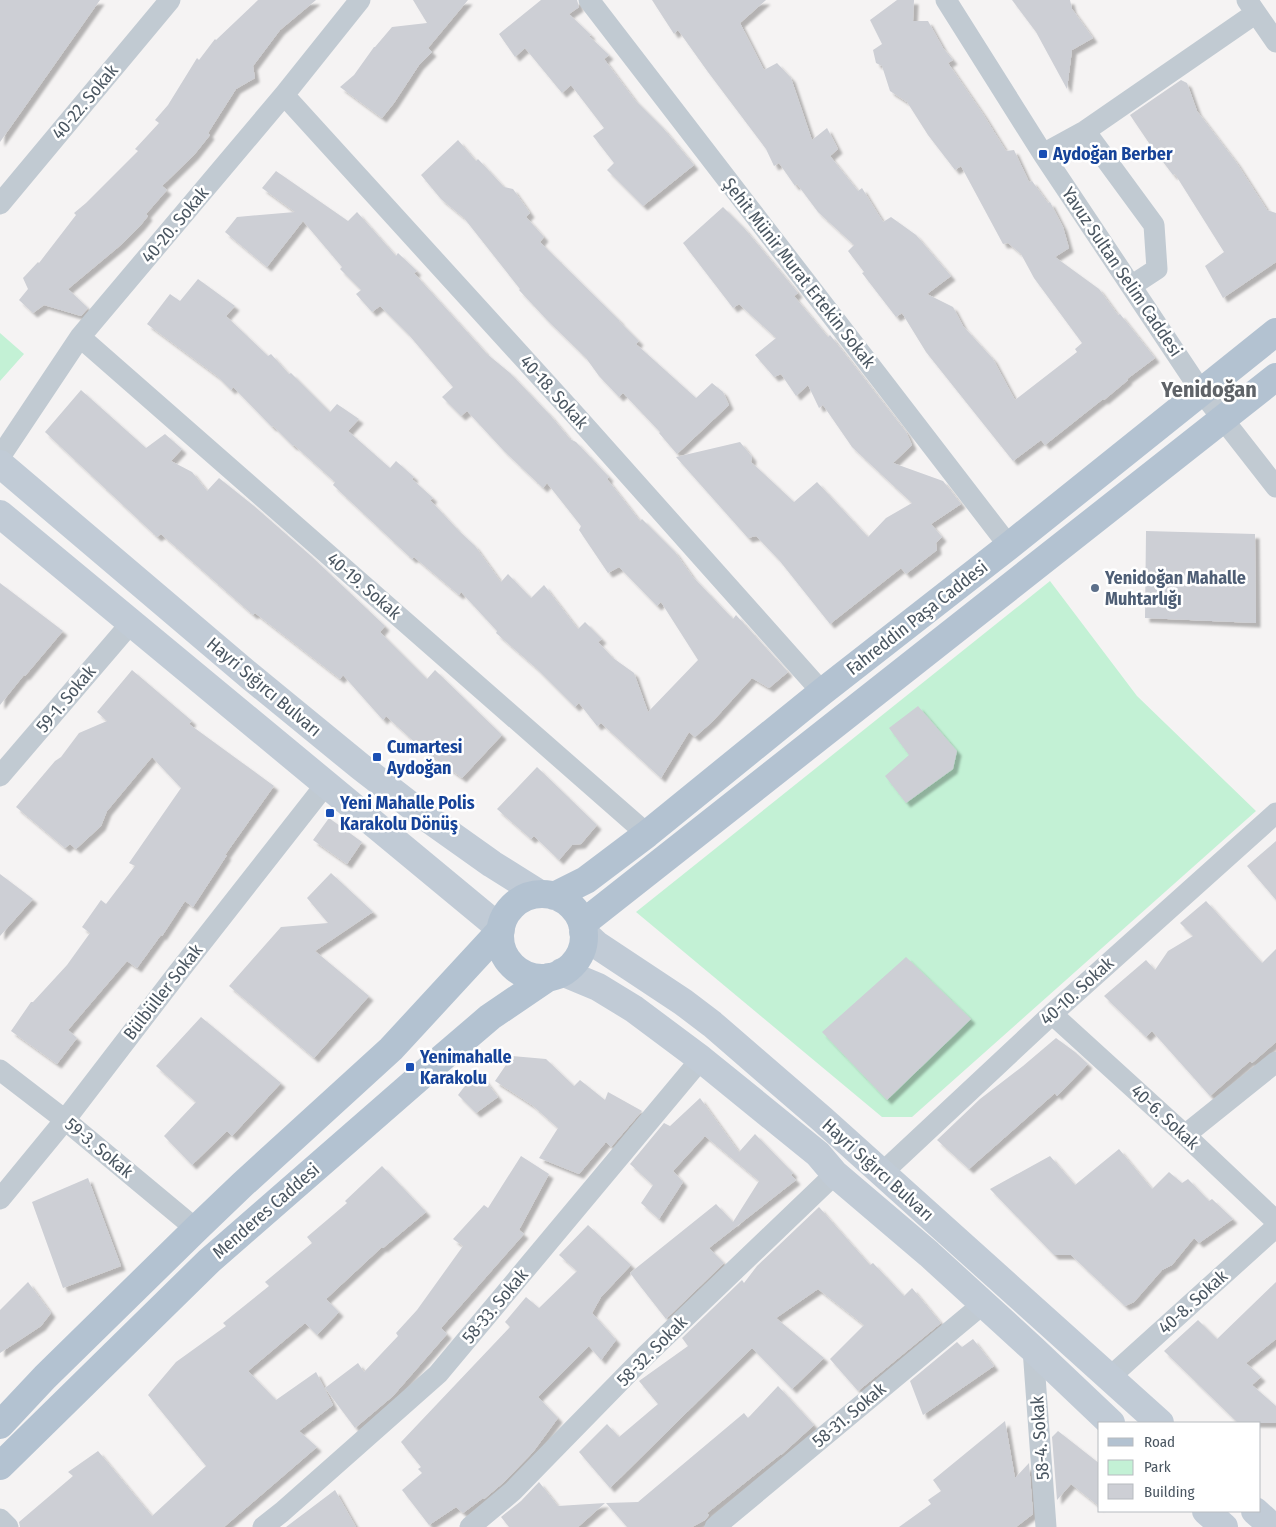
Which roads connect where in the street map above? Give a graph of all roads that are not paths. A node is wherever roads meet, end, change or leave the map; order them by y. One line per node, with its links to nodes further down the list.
1 (170, 0): 10 (street, 40-22. Sokak)
2 (360, 0): 7 (street, 40-20. Sokak)
3 (590, 0): 21 (street, Şehit Münir Murat Ertekin Sokak)
4 (946, 0): 9 (street, Yavuz Sultan Selim Caddesi)
5 (1251, 6): 6 (street); 8 (street)
6 (1276, 42)
7 (284, 95): 13 (street, 40-20. Sokak); 23 (street, 40-18. Sokak)
8 (1085, 131): 9 (street); 11 (street)
9 (1043, 154): 11 (street, Yavuz Sultan Selim Caddesi)
10 (0, 204)
11 (1131, 286): 15 (street, Yavuz Sultan Selim Caddesi)
12 (1276, 332): 15 (main road, Fahreddin Paşa Caddesi)
13 (80, 338): 17 (street, 40-20. Sokak); 27 (street, 40-19. Sokak)
14 (1276, 377): 16 (main road, Fahreddin Paşa Caddesi)
15 (1201, 391): 16 (street, Yavuz Sultan Selim Caddesi); 21 (main road, Fahreddin Paşa Caddesi)
16 (1224, 419): 19 (street, Yavuz Sultan Selim Caddesi); 29 (main road, Fahreddin Paşa Caddesi)
17 (0, 457)
18 (0, 464): 28 (main road, Hayri Sığırcı Bulvarı)
19 (1276, 487)
20 (0, 514): 22 (main road, Hayri Sığırcı Bulvarı)
21 (1009, 546): 23 (main road, Fahreddin Paşa Caddesi)
22 (131, 622): 24 (street, 59-1. Sokak); 25 (main road, Hayri Sığırcı Bulvarı)
23 (822, 692): 27 (main road, Fahreddin Paşa Caddesi)
24 (0, 776)
25 (326, 784): 30 (main road, Hayri Sığırcı Bulvarı); 36 (street, Bülbüller Sokak)
26 (1276, 813): 32 (street, 40-10. Sokak)
27 (648, 834): 28 (main road, Fahreddin Paşa Caddesi)
28 (547, 895): 29 (main road); 30 (main road)
29 (582, 928): 31 (main road); 38 (main road, Hayri Sığırcı Bulvarı)
30 (500, 930): 31 (main road); 43 (main road, Menderes Caddesi)
31 (556, 974): 33 (main road, Hayri Sığırcı Bulvarı); 50 (main road, Menderes Caddesi)
32 (1052, 1014): 37 (street, 40-6. Sokak); 38 (street, 40-10. Sokak)
33 (701, 1059): 39 (main road, Hayri Sığırcı Bulvarı); 55 (street, 58-33. Sokak)
34 (1276, 1062): 37 (street)
35 (0, 1070): 36 (street, 59-3. Sokak)
36 (65, 1120): 40 (street, Bülbüller Sokak); 43 (street, 59-3. Sokak)
37 (1185, 1135): 41 (street, 40-6. Sokak)
38 (882, 1173): 46 (main road, Hayri Sığırcı Bulvarı)
39 (835, 1174): 44 (main road, Hayri Sığırcı Bulvarı); 56 (street, 58-32. Sokak)
40 (0, 1199)
41 (1276, 1221)
42 (1276, 1227): 46 (street, 40-8. Sokak)
43 (196, 1229): 49 (main road, Menderes Caddesi)
44 (983, 1304): 45 (main road, Hayri Sığırcı Bulvarı); 57 (street, 58-31. Sokak)
45 (1033, 1349): 47 (main road, Hayri Sığırcı Bulvarı); 58 (street, 58-4. Sokak)
46 (1110, 1377): 48 (main road, Hayri Sığırcı Bulvarı)
47 (1110, 1422)
48 (1159, 1422)
49 (0, 1425)
50 (0, 1466)
51 (1207, 1512): 59 (main road)
52 (1256, 1512): 60 (main road)
53 (0, 1519): 54 (street)
54 (8, 1527)
55 (263, 1527)
56 (470, 1527)
57 (715, 1527)
58 (1046, 1527)
59 (1224, 1527)
60 (1273, 1527)

